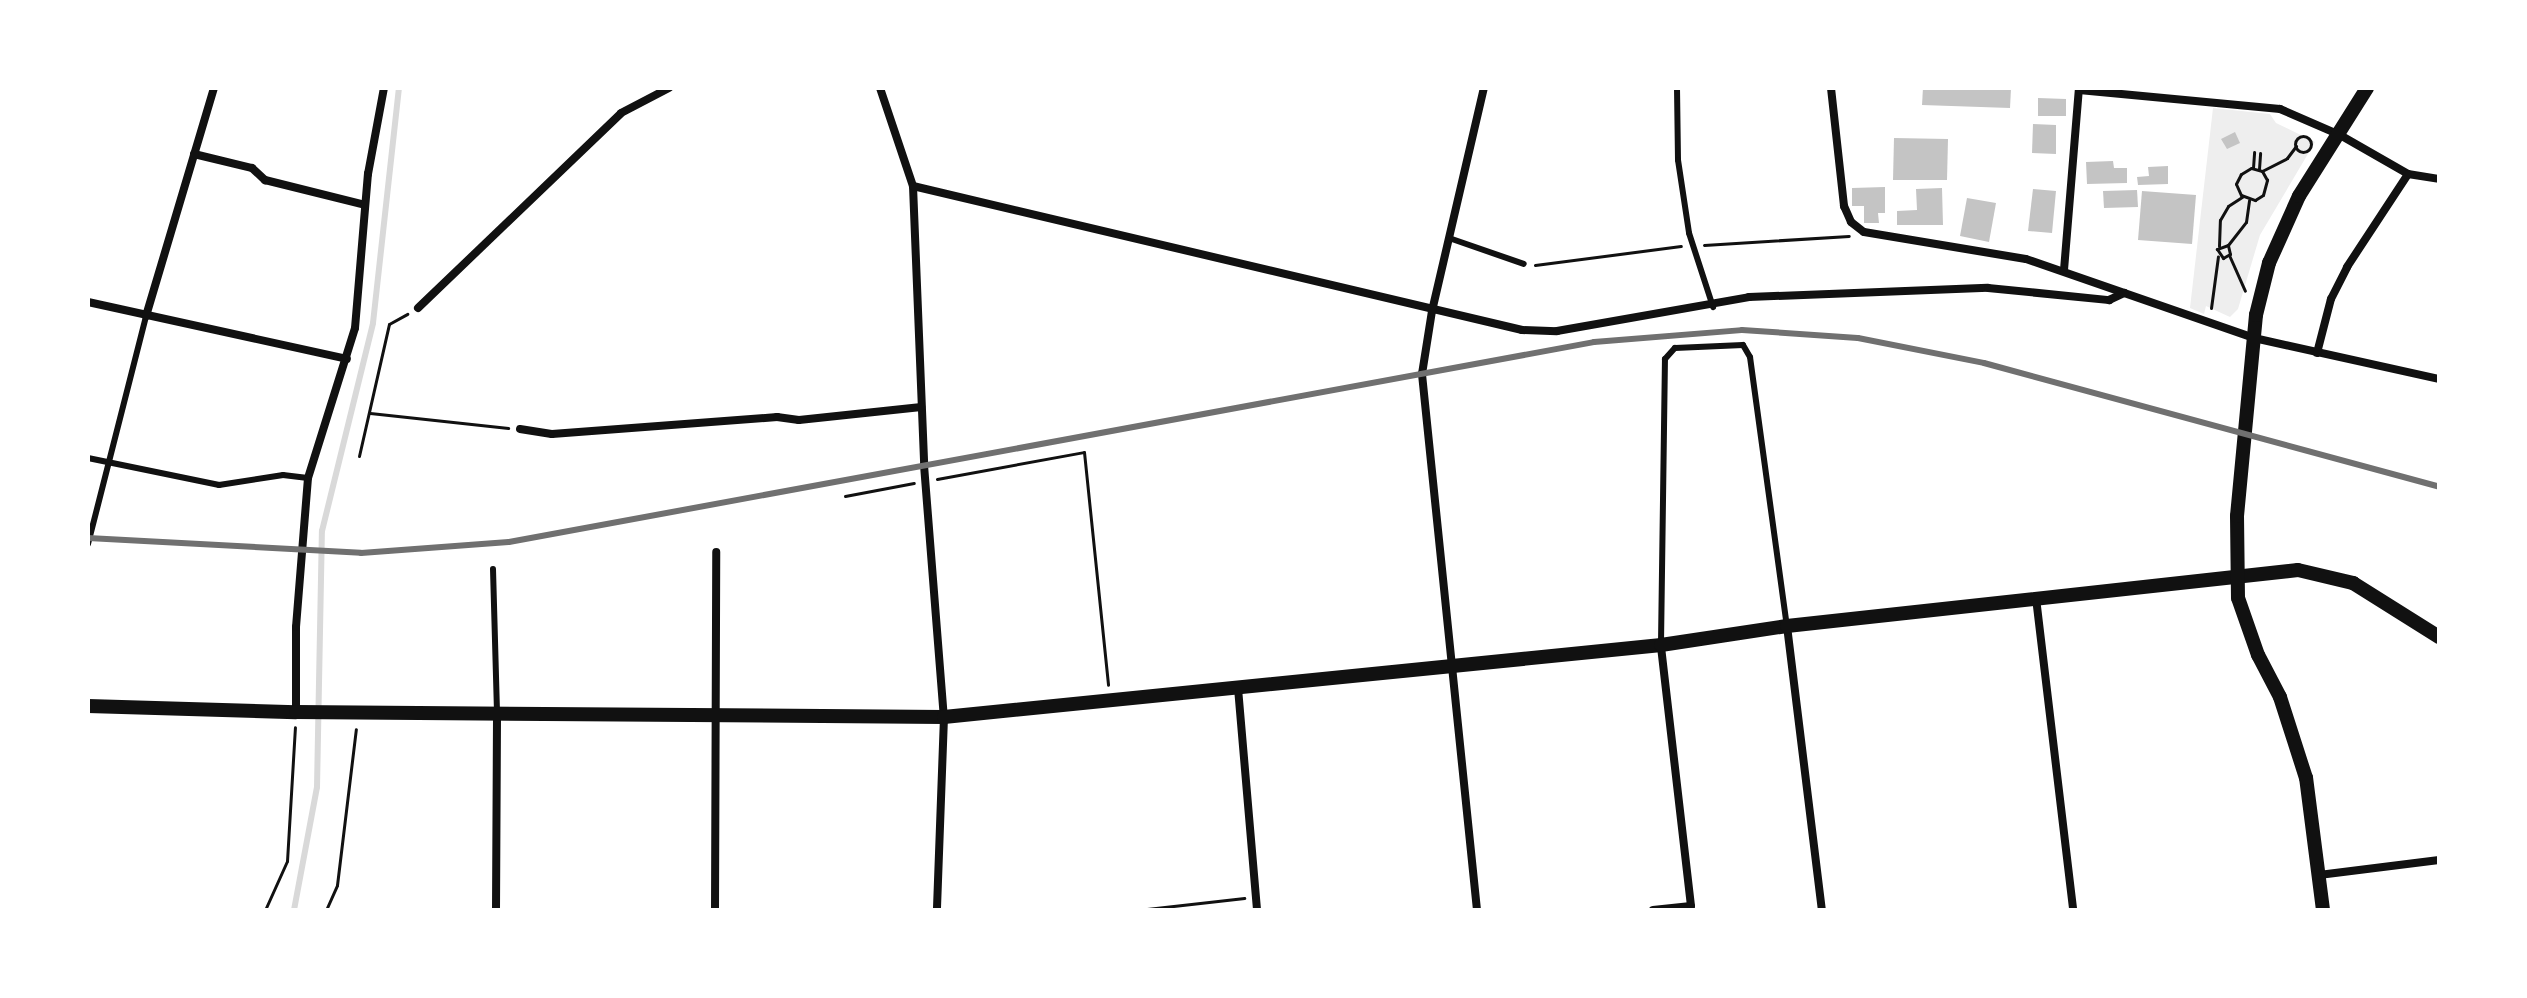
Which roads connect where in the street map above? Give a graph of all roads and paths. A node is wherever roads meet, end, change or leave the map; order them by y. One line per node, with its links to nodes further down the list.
1 (214, 88): 14 (street)
2 (384, 88): 22 (street)
3 (669, 88): 34 (street)
4 (880, 88): 19 (street)
5 (1484, 88): 23 (street)
6 (1677, 88): 33 (lane)
7 (1831, 88): 29 (street)
8 (2367, 88): 10 (street)
9 (2079, 89): 10 (street); 29 (street)
10 (2340, 135): 17 (street); 38 (street)
11 (2296, 146): 16 (path)
12 (2254, 152): 15 (path)
13 (2260, 153): 16 (path)
14 (194, 154): 22 (street); 37 (street)
15 (2253, 168): 16 (path); 20 (path)
16 (2261, 170): 21 (path)
17 (2408, 174): 18 (street); 39 (street)
18 (2439, 179)
19 (913, 186): 35 (street); 42 (street)
20 (2242, 197): 21 (path); 25 (path)
21 (2249, 200): 24 (path)
22 (365, 205): 40 (street)
23 (1449, 238): 28 (lane); 35 (street)
24 (2228, 245): 25 (path); 27 (path)
25 (2218, 247): 26 (path)
26 (2219, 255): 27 (path); 36 (path)
27 (2229, 255): 30 (path)
28 (1524, 264)
29 (2064, 270): 31 (street)
30 (2247, 292)
31 (2124, 293): 33 (street); 38 (street)
32 (88, 302): 37 (street)
33 (1713, 307): 35 (street)
34 (418, 308): 43 (path)
35 (1432, 311): 59 (street)
36 (2210, 312)
37 (146, 316): 40 (street); 47 (lane)
38 (2254, 338): 39 (street); 54 (street)
39 (2317, 353): 41 (street)
40 (347, 359): 48 (street)
41 (2439, 379)
42 (921, 407): 44 (street); 49 (street)
43 (370, 413): 44 (path); 45 (path)
44 (520, 429)
45 (359, 456)
46 (88, 458): 47 (lane)
47 (108, 463): 48 (lane); 51 (lane)
48 (308, 478): 63 (street)
49 (925, 481): 50 (path); 61 (path); 67 (street)
50 (845, 496)
51 (88, 544)
52 (716, 552): 66 (street)
53 (493, 569): 65 (lane)
54 (2235, 575): 55 (street); 57 (street); 69 (street)
55 (2036, 598): 56 (street); 81 (street)
56 (1787, 626): 58 (street); 58 (lane); 80 (street)
57 (2439, 637)
58 (1661, 645): 59 (street); 79 (street)
59 (1453, 667): 60 (street); 78 (street)
60 (1238, 688): 61 (street); 70 (street)
61 (1109, 700): 67 (street)
62 (88, 706): 63 (street)
63 (302, 712): 64 (street); 71 (path)
64 (358, 713): 65 (street); 72 (path)
65 (497, 714): 66 (street); 73 (street)
66 (715, 716): 67 (street); 74 (street)
67 (944, 717): 75 (street)
68 (2439, 860): 69 (street)
69 (2319, 875): 82 (street)
70 (1256, 897): 76 (path); 77 (street)
71 (265, 910)
72 (326, 910)
73 (496, 910)
74 (715, 910)
75 (937, 910)
76 (1138, 910)
77 (1257, 910)
78 (1477, 910)
79 (1653, 910)
80 (1822, 910)
81 (2073, 910)
82 (2323, 910)

